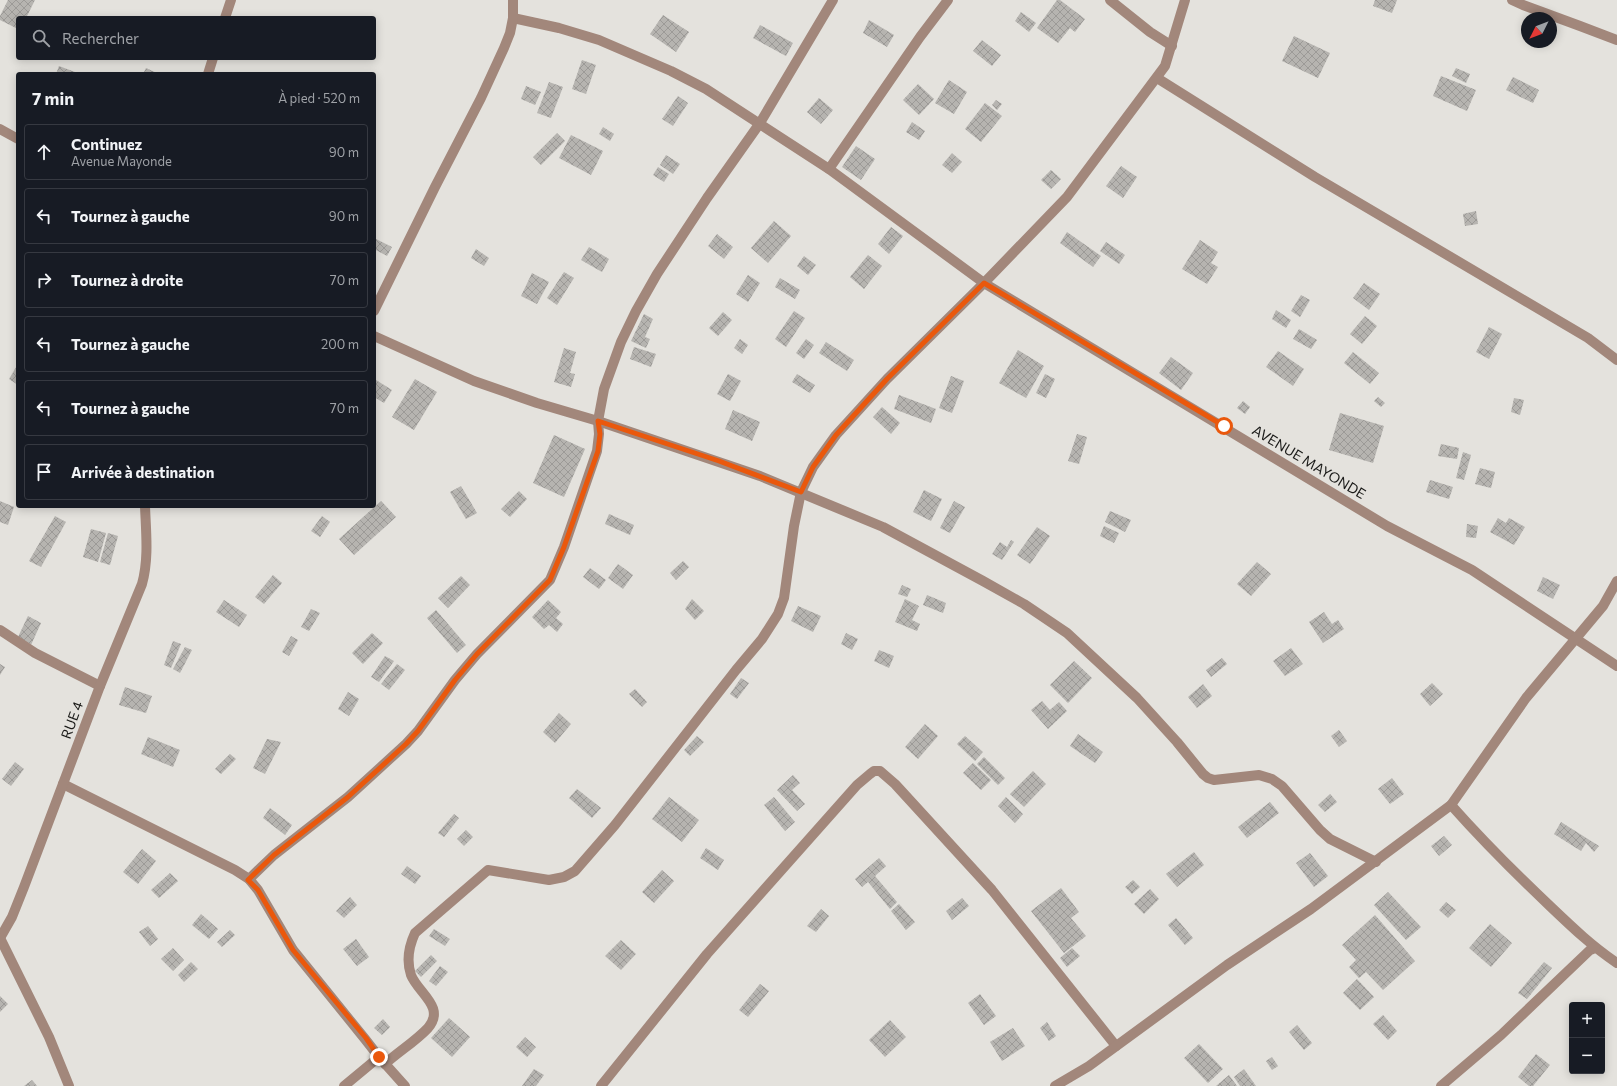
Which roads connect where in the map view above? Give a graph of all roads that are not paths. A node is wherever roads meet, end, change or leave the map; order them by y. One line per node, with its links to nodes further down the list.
1 (231, 0): 8 (street)
2 (513, 0): 9 (street)
3 (833, 0): 15 (street)
4 (948, 0): 18 (street)
5 (1110, 0): 11 (street)
6 (1185, 0): 11 (street)
7 (1512, 0): 10 (street)
8 (226, 16)
9 (513, 18): 15 (street, AVENUE MAYONDE); 20 (street)
10 (1617, 40)
11 (1172, 46): 14 (street)
12 (212, 60): 13 (street)
13 (209, 72)
14 (1157, 78): 19 (street); 22 (street)
15 (760, 123): 18 (street, AVENUE MAYONDE); 23 (street)
16 (0, 129): 17 (street)
17 (16, 138)
18 (829, 169): 19 (street, AVENUE MAYONDE)
19 (984, 283): 24 (street); 28 (street, AVENUE MAYONDE)
20 (376, 307)
21 (376, 337): 23 (street)
22 (1617, 360)
23 (598, 421): 24 (street); 34 (street)
24 (801, 492): 33 (street); 39 (street)
25 (144, 508): 30 (street, RUE 4)
26 (1617, 581): 28 (street)
27 (0, 630): 30 (street)
28 (1576, 638): 29 (street, AVENUE MAYONDE); 32 (street)
29 (1617, 666)
30 (100, 686): 31 (street, RUE 4)
31 (63, 784): 34 (street); 35 (street, RUE 4)
32 (1451, 805): 33 (street); 36 (street)
33 (1376, 862): 38 (street)
34 (248, 880): 39 (street)
35 (0, 938): 40 (street)
36 (1595, 948): 37 (street); 45 (street)
37 (1617, 963)
38 (1116, 1046): 43 (street); 44 (street)
39 (382, 1060): 41 (street); 42 (street)
40 (68, 1086)
41 (344, 1086)
42 (405, 1086)
43 (601, 1086)
44 (1055, 1086)
45 (1441, 1086)

